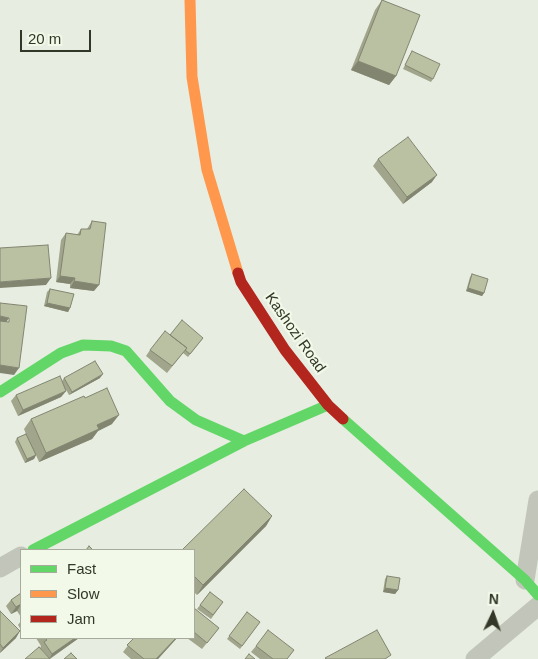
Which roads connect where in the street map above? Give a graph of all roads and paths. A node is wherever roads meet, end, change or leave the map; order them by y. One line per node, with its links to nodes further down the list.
1 (190, 0): 3 (main road, Kashozi Road)
2 (0, 392): 4 (main road)
3 (328, 405): 4 (main road); 9 (main road, Kashozi Road)
4 (244, 441): 6 (main road)
5 (538, 500): 9 (street)
6 (35, 549)
7 (20, 557): 8 (street)
8 (0, 568)
9 (525, 580): 10 (main road, Kashozi Road)
10 (538, 595)
11 (538, 606): 12 (street)
12 (475, 659)

